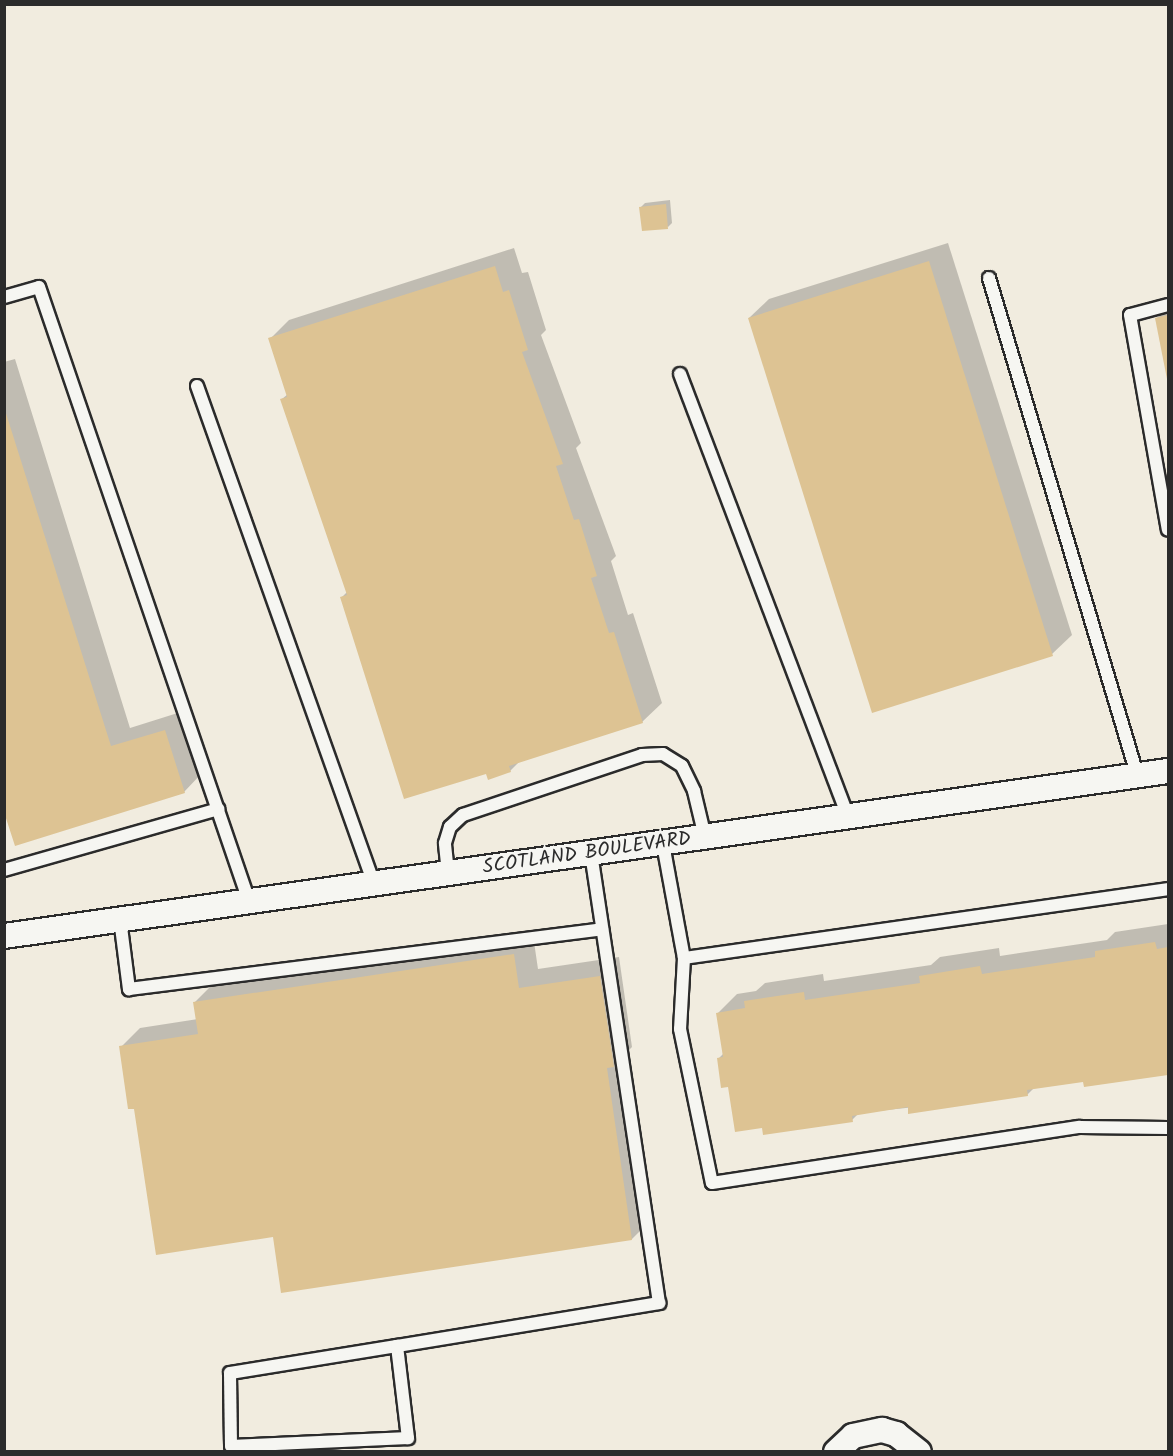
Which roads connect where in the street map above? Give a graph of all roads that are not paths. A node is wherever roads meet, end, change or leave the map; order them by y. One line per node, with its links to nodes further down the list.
1 (988, 278): 8 (lane)
2 (4, 297): 9 (lane)
3 (1168, 305): 6 (lane)
4 (680, 374): 10 (lane)
5 (196, 386): 16 (lane)
6 (1168, 530)
7 (1168, 771): 8 (street, SCOTLAND BOULEVARD)
8 (1137, 774): 10 (street, SCOTLAND BOULEVARD)
9 (218, 809): 14 (lane); 18 (lane)
10 (848, 816): 11 (street, SCOTLAND BOULEVARD)
11 (705, 837): 12 (street, SCOTLAND BOULEVARD); 15 (lane)
12 (663, 844): 13 (street, SCOTLAND BOULEVARD); 22 (lane)
13 (591, 853): 15 (street, SCOTLAND BOULEVARD); 20 (lane)
14 (4, 870)
15 (448, 873): 16 (street, SCOTLAND BOULEVARD)
16 (374, 884): 18 (street, SCOTLAND BOULEVARD)
17 (1168, 889): 22 (lane)
18 (249, 901): 19 (street, SCOTLAND BOULEVARD)
19 (120, 919): 20 (lane); 21 (street, SCOTLAND BOULEVARD)
20 (602, 929): 24 (lane)
21 (4, 936)
22 (684, 958): 23 (lane)
23 (1168, 1128)
24 (397, 1346): 24 (lane)
25 (836, 1452): 26 (street)
26 (919, 1452)

